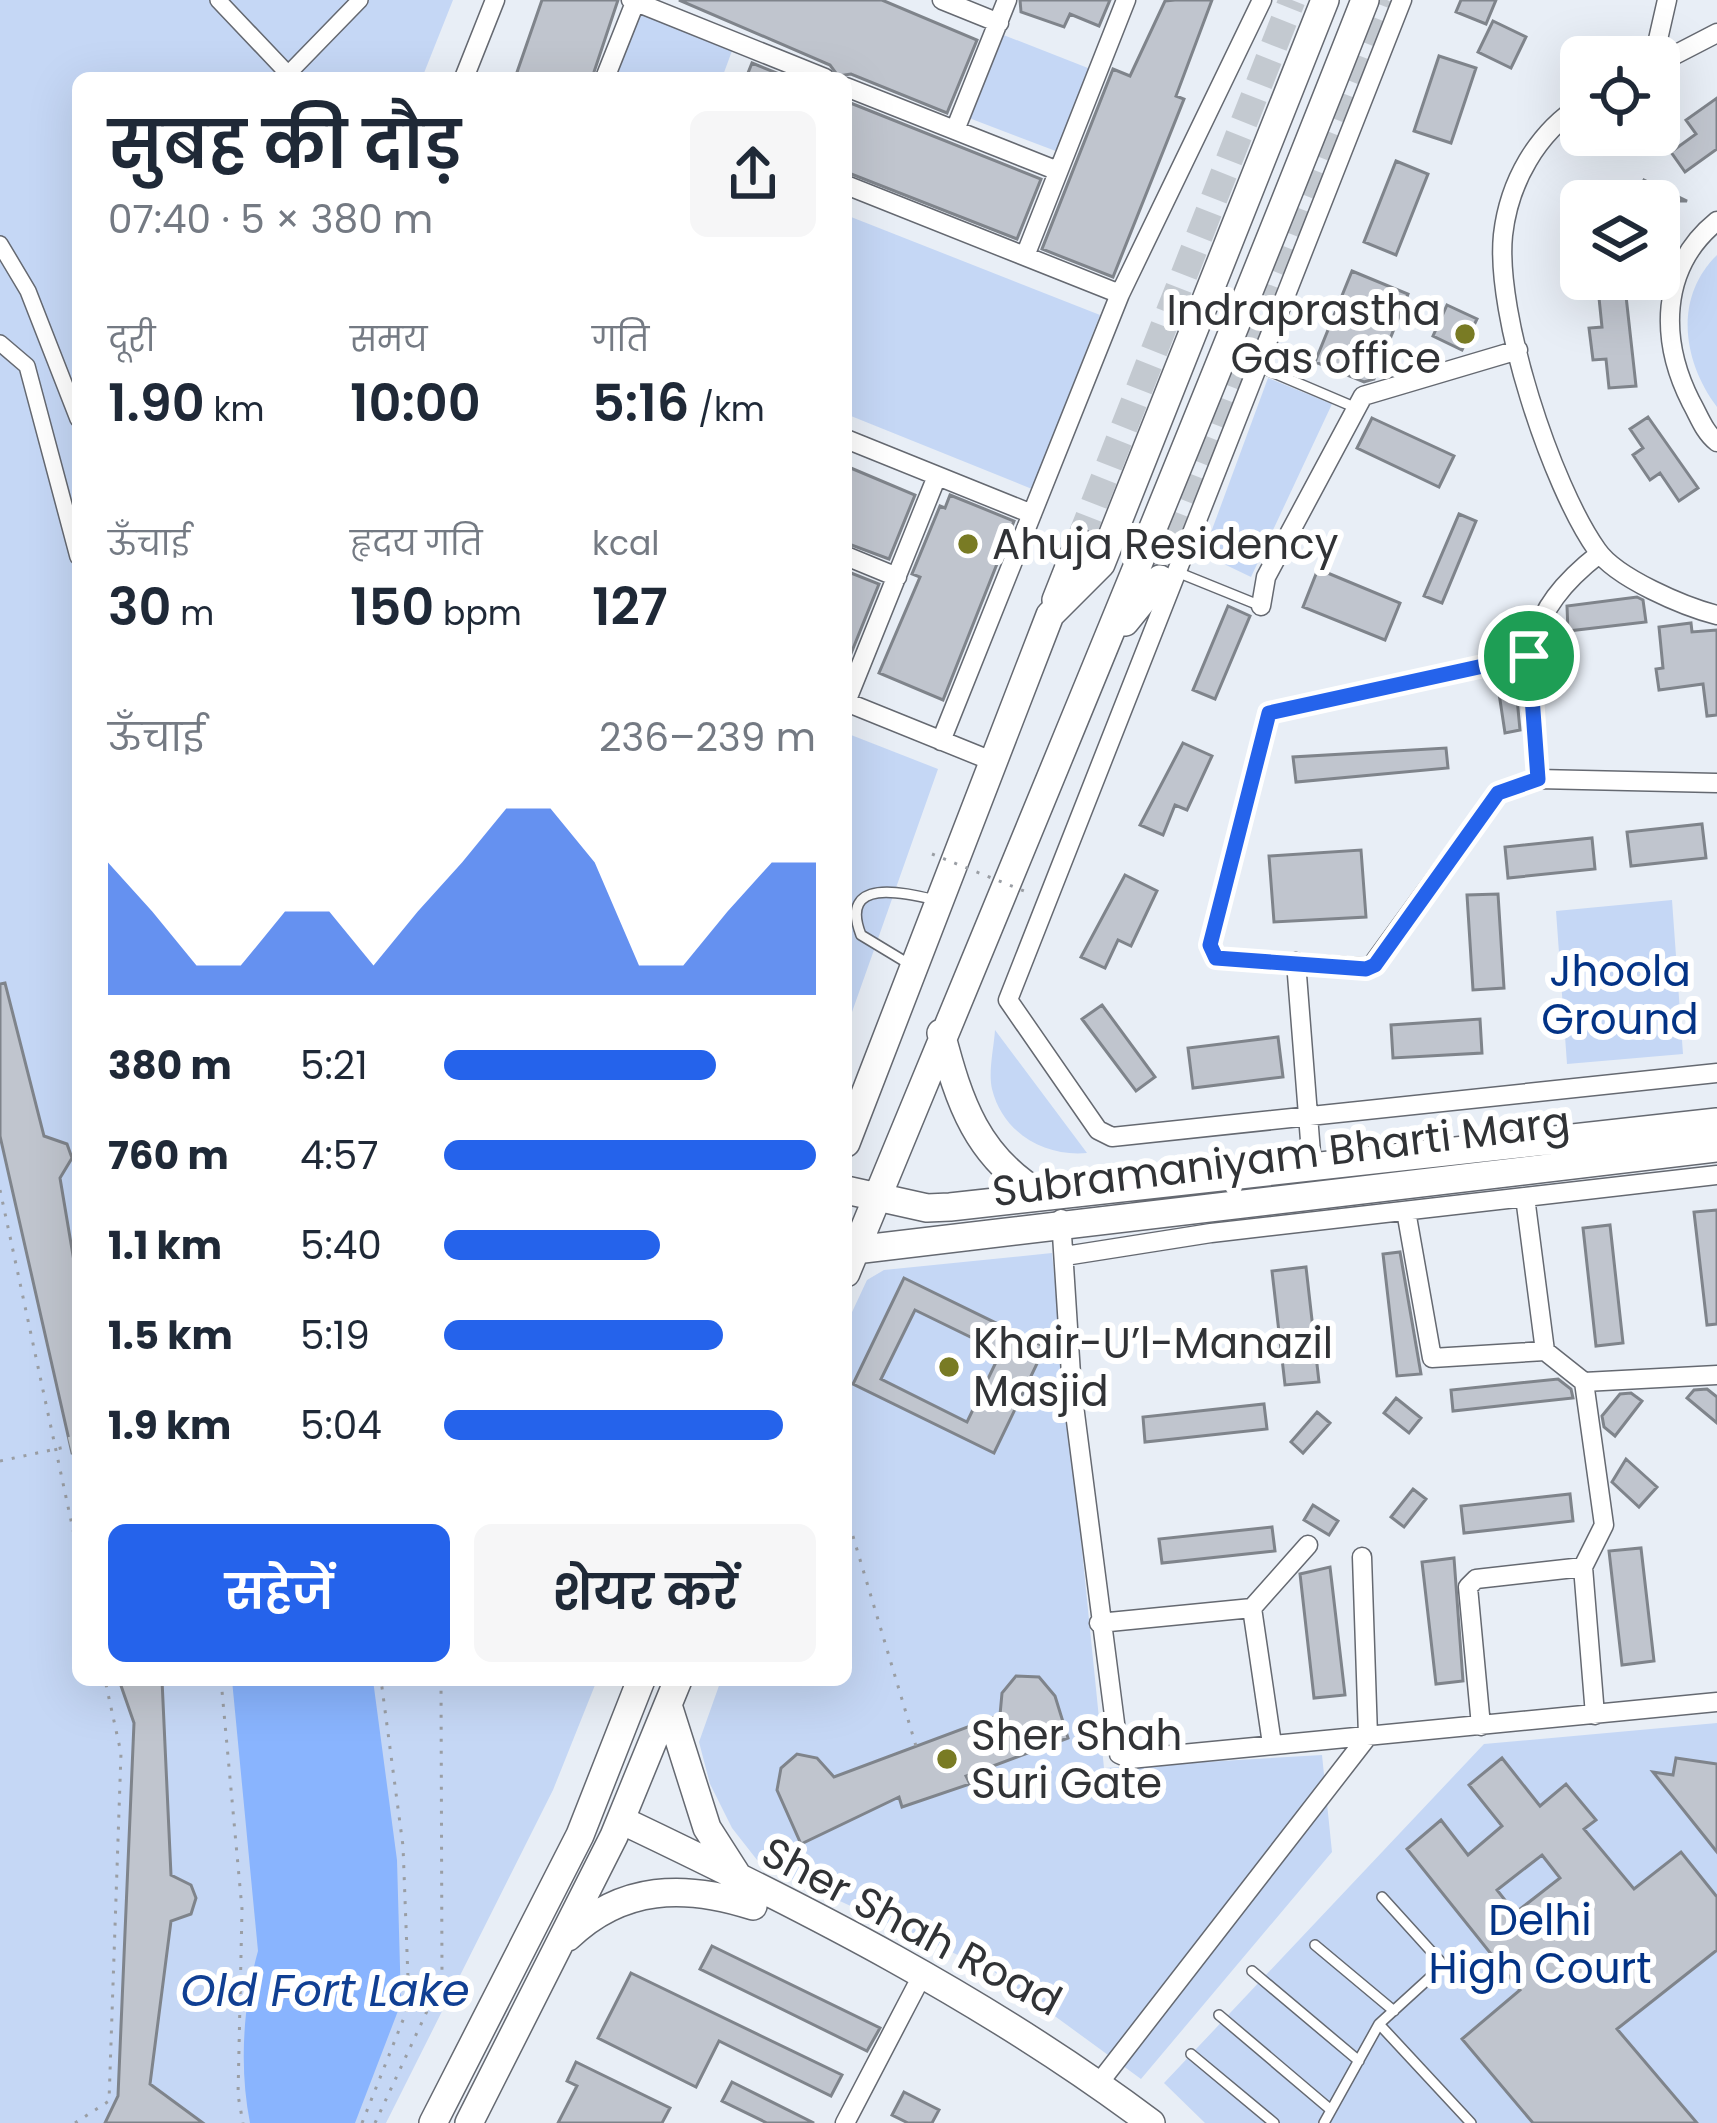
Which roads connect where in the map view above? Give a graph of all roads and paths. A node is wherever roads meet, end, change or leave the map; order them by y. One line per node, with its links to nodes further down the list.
1 (218, 0): 17 (street)
2 (360, 0): 18 (street)
3 (495, 0): 19 (street)
4 (942, 0): 13 (street)
5 (1007, 0): 13 (street)
6 (1126, 0): 25 (street)
7 (1262, 0): 30 (street)
8 (1325, 0): 47 (main road)
9 (1365, 0): 49 (main road)
10 (1402, 0): 33 (street)
11 (1667, 0): 15 (street)
12 (634, 1): 20 (street); 21 (street)
13 (999, 23): 24 (street)
14 (1717, 33): 16 (street)
15 (1660, 36)
16 (1680, 49)
17 (287, 72)
18 (295, 72)
19 (466, 72)
20 (607, 72)
21 (810, 72)
22 (852, 88): 24 (street)
23 (1560, 122): 32 (street)
24 (955, 130): 25 (street)
25 (1058, 171): 29 (street)
26 (852, 187): 29 (street)
27 (1717, 220): 37 (street)
28 (0, 244): 34 (street)
29 (1025, 256): 30 (street)
30 (1120, 294): 39 (street)
31 (0, 343): 40 (street)
32 (1518, 350): 35 (street); 42 (street)
33 (1257, 365): 35 (lane); 44 (street)
34 (72, 404)
35 (1354, 406): 46 (street)
36 (852, 441): 38 (street)
37 (1717, 442)
38 (937, 476): 39 (street); 45 (street)
39 (1032, 514): 53 (street)
40 (72, 535)
41 (1079, 542): 47 (main road)
42 (1598, 554): 48 (street); 50 (street)
43 (852, 558): 45 (street)
44 (1168, 575): 46 (lane); 49 (main road); 64 (street)
45 (897, 577): 51 (street)
46 (1261, 606)
47 (1050, 615): 54 (main road)
48 (1717, 615)
49 (1107, 645): 62 (main road)
50 (1529, 656): 55 (street); 60 (street)
51 (852, 687)
52 (852, 704): 53 (street)
53 (941, 741): 54 (street)
54 (992, 761): 59 (main road)
55 (1538, 779): 56 (street); 60 (street)
56 (1717, 783)
57 (932, 854): 58 (path, bridge)
58 (1029, 893)
59 (939, 901): 61 (main road); 61 (lane)
60 (1296, 962): 64 (street)
61 (914, 967): 66 (main road)
62 (941, 1033): 73 (main road); 74 (main road)
63 (1717, 1073): 64 (street)
64 (1307, 1116): 68 (street)
65 (1717, 1122): 68 (main road, Subramaniyam Bharti Marg)
66 (852, 1127)
67 (1717, 1148): 74 (main road, Subramaniyam Bharti Marg)
68 (1312, 1166): 74 (main road, Subramaniyam Bharti Marg)
69 (1717, 1175): 72 (street)
70 (0, 1190): 76 (path)
71 (852, 1192): 73 (main road, Subramaniyam Bharti Marg)
72 (1525, 1197): 75 (street); 81 (street)
73 (877, 1199): 74 (main road, Subramaniyam Bharti Marg); 78 (main road)
74 (1054, 1204): 79 (main road, Subramaniyam Bharti Marg); 80 (street)
75 (1406, 1211): 80 (street); 81 (street)
76 (10, 1231): 77 (path); 85 (path)
77 (0, 1232)
78 (852, 1250)
79 (852, 1255)
80 (1065, 1256): 93 (street)
81 (1545, 1351): 83 (street)
82 (1717, 1375): 83 (street)
83 (1584, 1382): 91 (street)
84 (70, 1445): 85 (path)
85 (56, 1448): 86 (path); 87 (path)
86 (0, 1461)
87 (72, 1524)
88 (852, 1533): 105 (path)
89 (1308, 1545): 92 (street)
90 (1363, 1557): 103 (street)
91 (1583, 1567): 101 (street); 102 (street)
92 (1252, 1608): 93 (street); 104 (street)
93 (1099, 1623): 104 (street)
94 (106, 1686): 120 (path)
95 (222, 1686): 121 (path)
96 (382, 1686): 122 (path)
97 (441, 1686): 123 (path)
98 (639, 1686): 124 (main road)
99 (673, 1692): 106 (main road); 107 (main road)
100 (1717, 1702): 101 (street)
101 (1595, 1715): 102 (street)
102 (1481, 1726): 103 (street)
103 (1368, 1736): 104 (street); 118 (street)
104 (1272, 1744)
105 (916, 1747)
106 (618, 1828): 107 (main road, Sher Shah Road); 110 (main road)
107 (747, 1893): 110 (main road); 112 (main road, Sher Shah Road); 118 (main road, Sher Shah Road)
108 (1382, 1897): 113 (lane)
109 (1315, 1945): 113 (lane)
110 (554, 1950): 125 (main road)
111 (1252, 1972): 117 (lane)
112 (916, 1987): 126 (street); 127 (main road, Sher Shah Road)
113 (1394, 2011): 115 (lane)
114 (1219, 2015): 119 (lane)
115 (1379, 2024): 117 (lane); 131 (lane)
116 (1191, 2054): 129 (lane)
117 (1359, 2061): 119 (lane)
118 (1099, 2084): 128 (main road, Sher Shah Road)
119 (1331, 2110): 130 (lane)
120 (75, 2123)
121 (243, 2123)
122 (362, 2123)
123 (375, 2123)
124 (433, 2123)
125 (469, 2123)
126 (845, 2123)
127 (1122, 2123)
128 (1151, 2123)
129 (1274, 2123)
130 (1324, 2123)
131 (1471, 2123)

